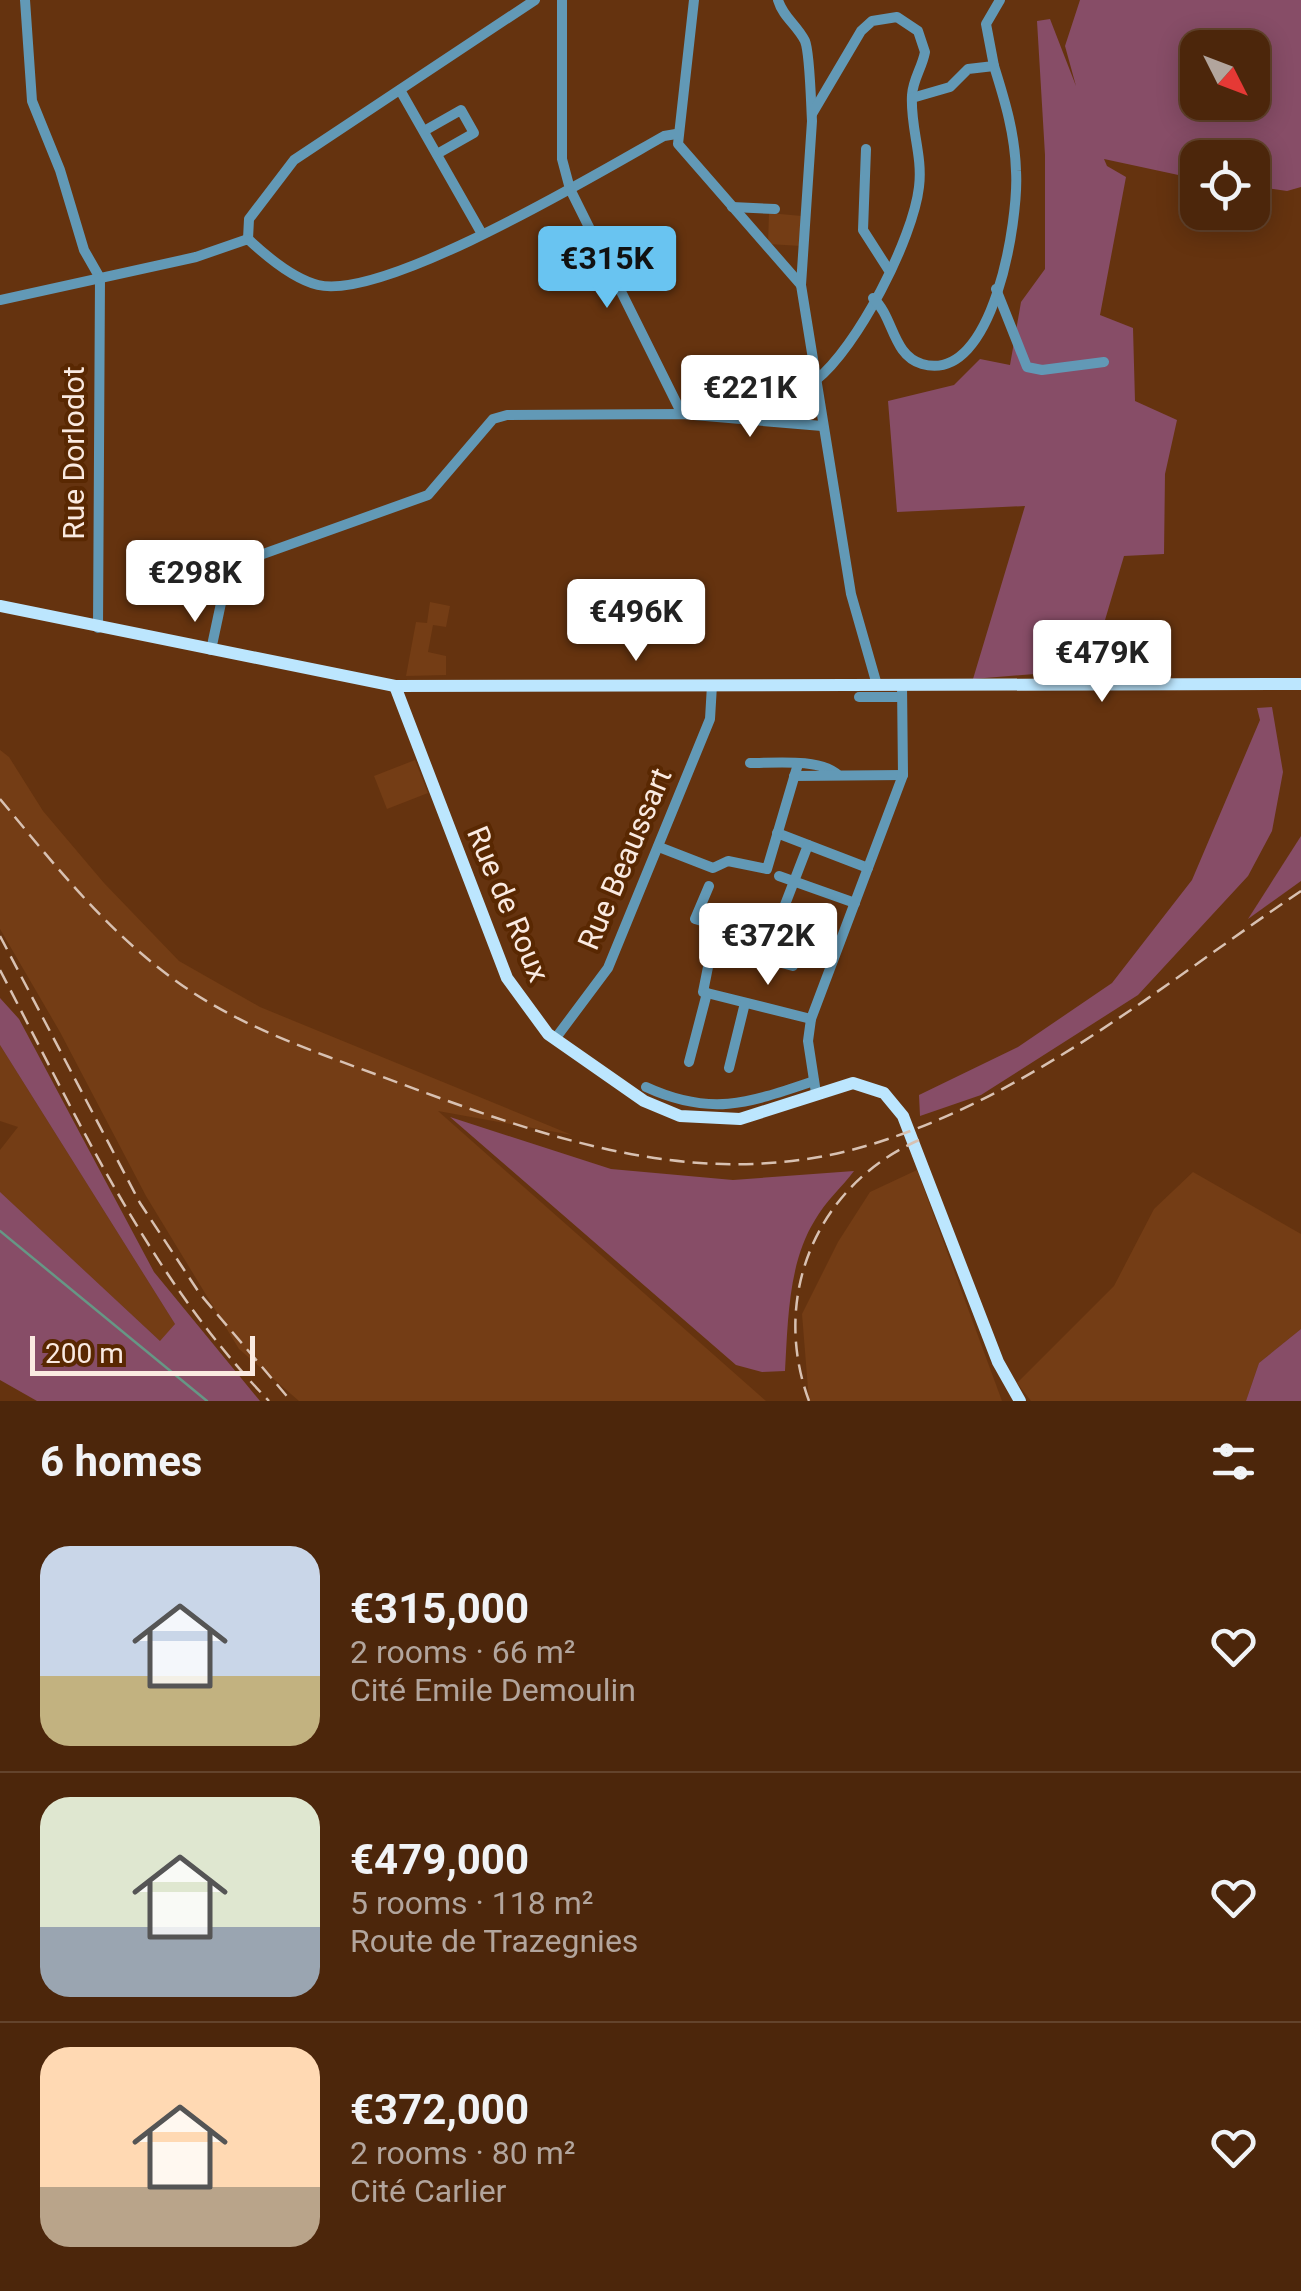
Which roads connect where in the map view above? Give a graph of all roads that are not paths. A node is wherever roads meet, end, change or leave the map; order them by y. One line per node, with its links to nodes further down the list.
1 (25, 0): 21 (street)
2 (535, 0): 8 (street)
3 (562, 0): 15 (street)
4 (694, 0): 12 (street)
5 (778, 0): 10 (street)
6 (1000, 0): 7 (street)
7 (994, 66): 9 (street); 23 (street)
8 (400, 90): 11 (street); 19 (street)
9 (912, 98): 10 (street); 20 (street)
10 (812, 114): 22 (street)
11 (424, 131): 14 (street); 14 (street)
12 (676, 134): 15 (street); 16 (street)
13 (866, 149): 20 (street)
14 (436, 154): 18 (street)
15 (570, 189): 18 (street); 28 (street)
16 (732, 208): 17 (street); 22 (street)
17 (775, 209)
18 (482, 234): 19 (street)
19 (248, 239): 21 (street)
20 (888, 269): 24 (street)
21 (100, 278): 25 (street); 31 (street, Rue Dorlodot)
22 (801, 284): 27 (street)
23 (996, 289): 24 (street); 26 (street)
24 (873, 298): 27 (street)
25 (0, 300)
26 (1104, 362)
27 (816, 380): 29 (street)
28 (682, 414): 29 (street); 32 (street)
29 (822, 426): 35 (street)
30 (0, 606): 31 (main road)
31 (98, 628): 32 (main road)
32 (210, 650): 36 (main road)
33 (1301, 684): 37 (main road)
34 (712, 685): 35 (main road); 36 (main road); 44 (street, Rue Beaussart)
35 (877, 685): 37 (main road)
36 (396, 686): 56 (main road, Rue de Roux)
37 (902, 691): 38 (street); 41 (street)
38 (860, 697)
39 (750, 763): 40 (street)
40 (796, 770): 41 (street); 42 (street)
41 (903, 775): 45 (street)
42 (777, 834): 43 (street); 44 (street)
43 (808, 845): 45 (street); 47 (street)
44 (659, 847): 56 (street, Rue Beaussart)
45 (868, 868): 49 (street)
46 (778, 876): 47 (street)
47 (794, 882): 49 (street); 50 (street)
48 (709, 886): 50 (street)
49 (855, 903): 55 (street)
50 (771, 941): 51 (street)
51 (793, 966)
52 (708, 967): 53 (street)
53 (707, 993): 54 (street); 57 (street)
54 (745, 1003): 55 (street); 58 (street)
55 (811, 1019): 60 (street)
56 (555, 1039): 60 (main road, Rue de Roux)
57 (689, 1062)
58 (729, 1068)
59 (646, 1086): 60 (street, Rue de Roux)
60 (814, 1087): 61 (main road, Rue de Roux)
61 (1020, 1401)

